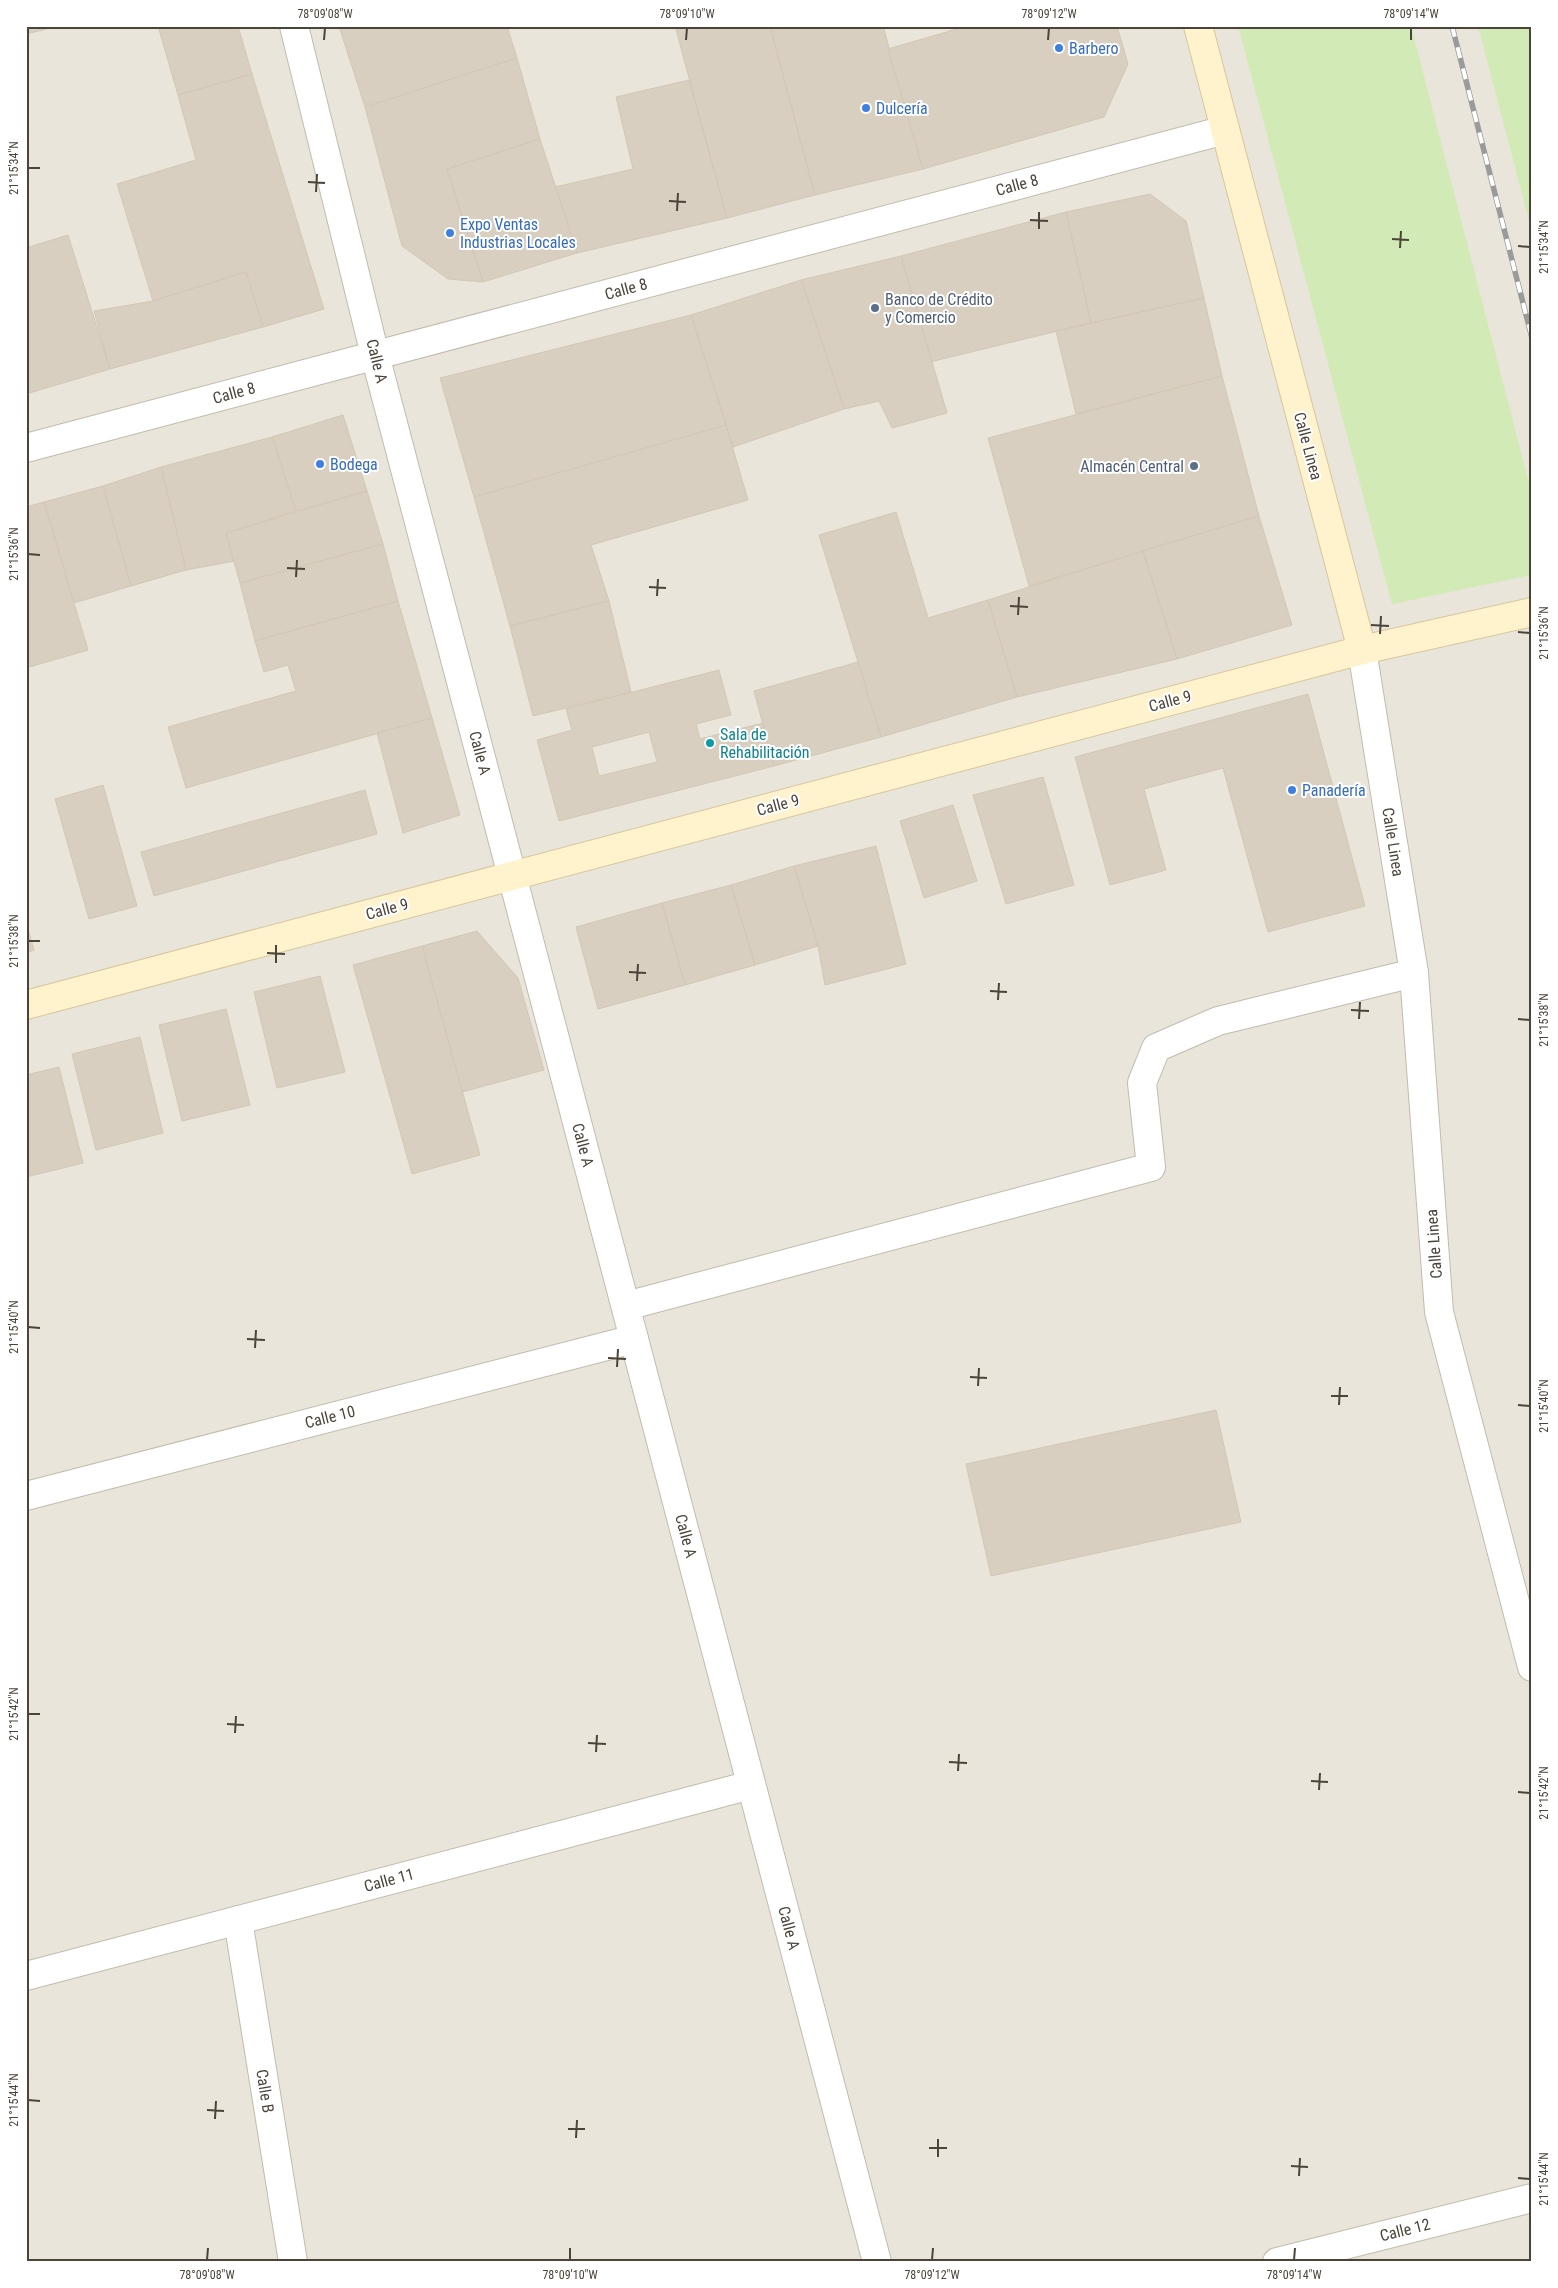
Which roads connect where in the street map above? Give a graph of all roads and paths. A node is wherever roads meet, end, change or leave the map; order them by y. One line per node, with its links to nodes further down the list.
1 (294, 26): 4 (street, Calle A)
2 (1198, 26): 3 (street, Calle Linea)
3 (1225, 130): 4 (street, Calle 8); 7 (street, Calle Linea)
4 (375, 355): 5 (street, Calle 8); 8 (street, Calle A)
5 (26, 448)
6 (1532, 612): 7 (street, Calle 9)
7 (1362, 650): 8 (street, Calle 9); 9 (street, Calle Linea)
8 (512, 875): 10 (street, Calle 9); 11 (street, Calle A)
9 (1414, 973): 11 (street); 14 (street, Calle Linea)
10 (26, 1005)
11 (626, 1306): 12 (street, Calle A)
12 (634, 1339): 13 (street, Calle 10); 15 (street, Calle A)
13 (26, 1496)
14 (1532, 1667)
15 (751, 1785): 16 (street, Calle 11); 20 (street, Calle A)
16 (238, 1920): 17 (street, Calle 11); 19 (street, Calle B)
17 (26, 1976)
18 (1532, 2198): 21 (street, Calle 12)
19 (293, 2262)
20 (877, 2262)
21 (1277, 2262)

